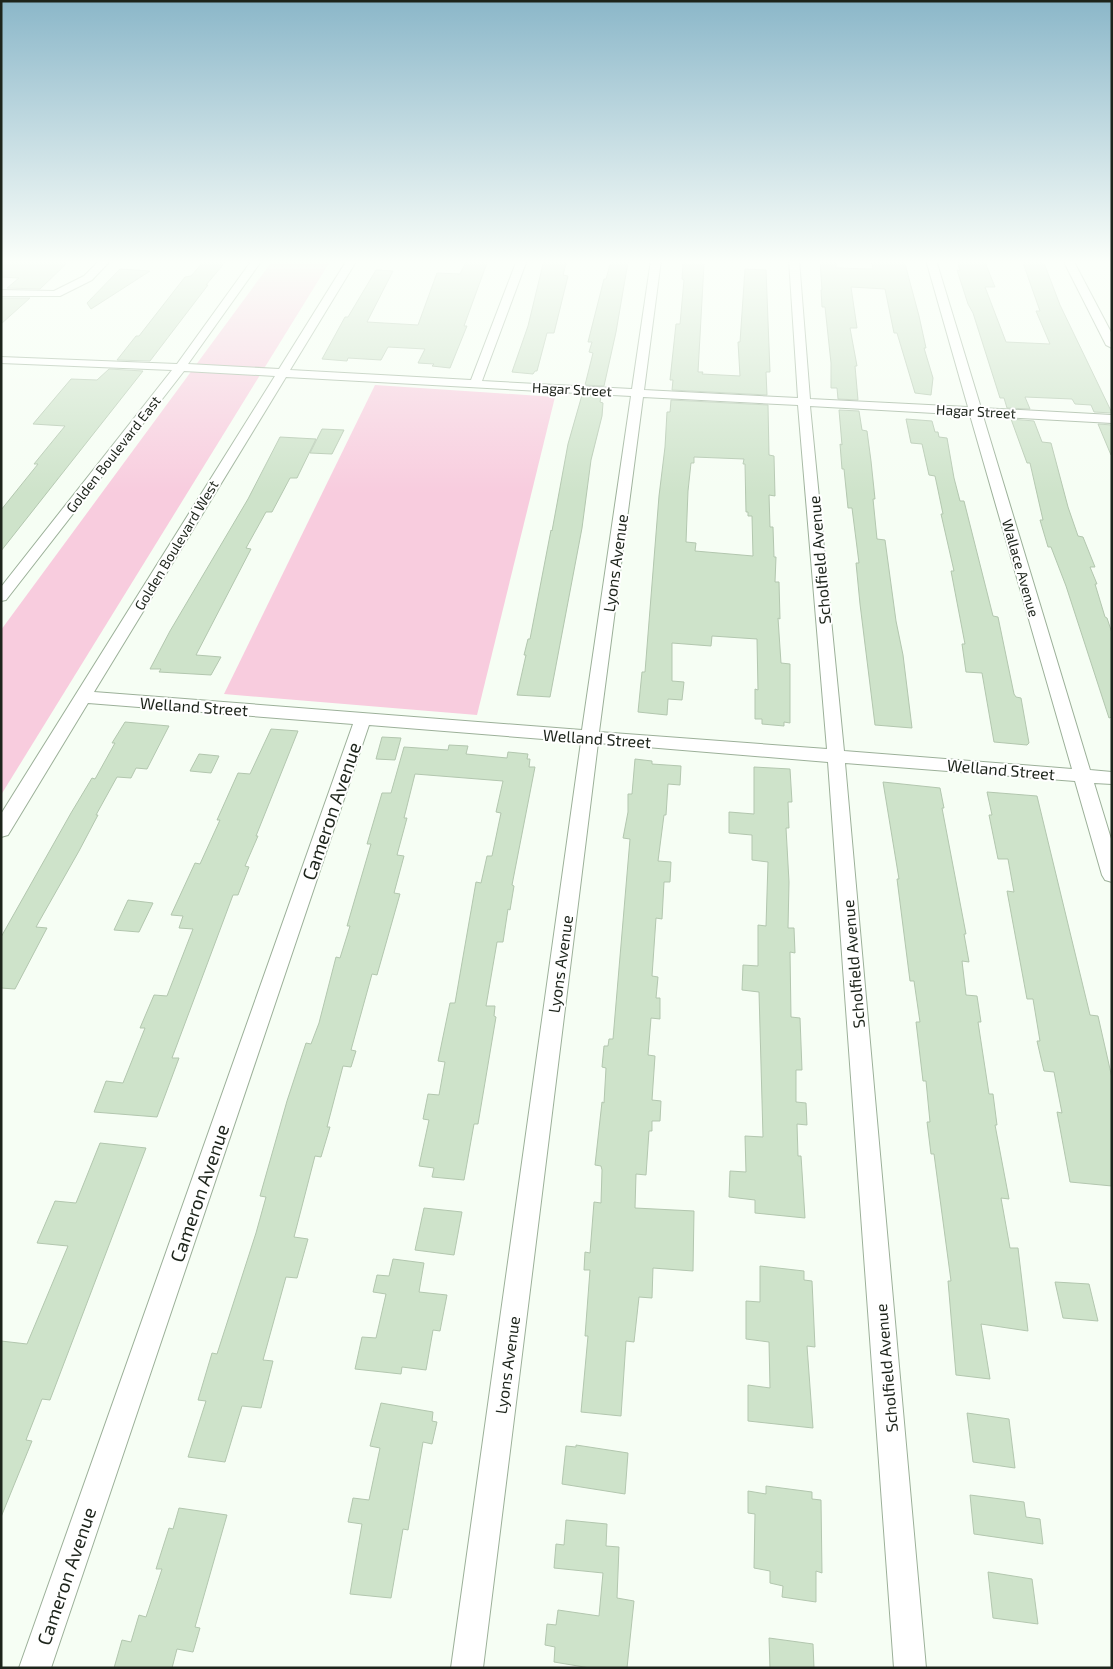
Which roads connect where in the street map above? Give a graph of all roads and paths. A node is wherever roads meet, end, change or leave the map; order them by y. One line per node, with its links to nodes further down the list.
1 (201, 338): 8 (street, Golden Boulevard East)
2 (303, 338): 9 (street, Golden Boulevard West)
3 (492, 338): 10 (street)
4 (645, 338): 11 (street, Lyons Avenue)
5 (799, 338): 12 (street, Scholfield Avenue)
6 (953, 338): 13 (street, Wallace Avenue)
7 (1, 360): 8 (street, Hagar Street)
8 (180, 368): 9 (street, Hagar Street); 15 (street, Golden Boulevard East)
9 (281, 373): 10 (street, Hagar Street); 16 (street, Golden Boulevard West)
10 (475, 384): 11 (street, Hagar Street)
11 (638, 393): 12 (street, Hagar Street); 18 (street, Lyons Avenue)
12 (804, 402): 13 (street, Hagar Street); 19 (street, Scholfield Avenue)
13 (975, 411): 14 (street, Hagar Street); 20 (street, Wallace Avenue)
14 (1112, 419)
15 (1, 597)
16 (83, 697): 17 (street, Welland Street); 22 (street, Golden Boulevard West)
17 (363, 719): 18 (street, Welland Street); 24 (street, Cameron Avenue)
18 (590, 738): 19 (street, Welland Street); 25 (street, Lyons Avenue)
19 (836, 756): 20 (street, Welland Street); 26 (street, Scholfield Avenue)
20 (1082, 776): 21 (street, Welland Street); 23 (street, Wallace Avenue)
21 (1112, 778)
22 (1, 830)
23 (1112, 875)
24 (35, 1668)
25 (468, 1668)
26 (910, 1668)

